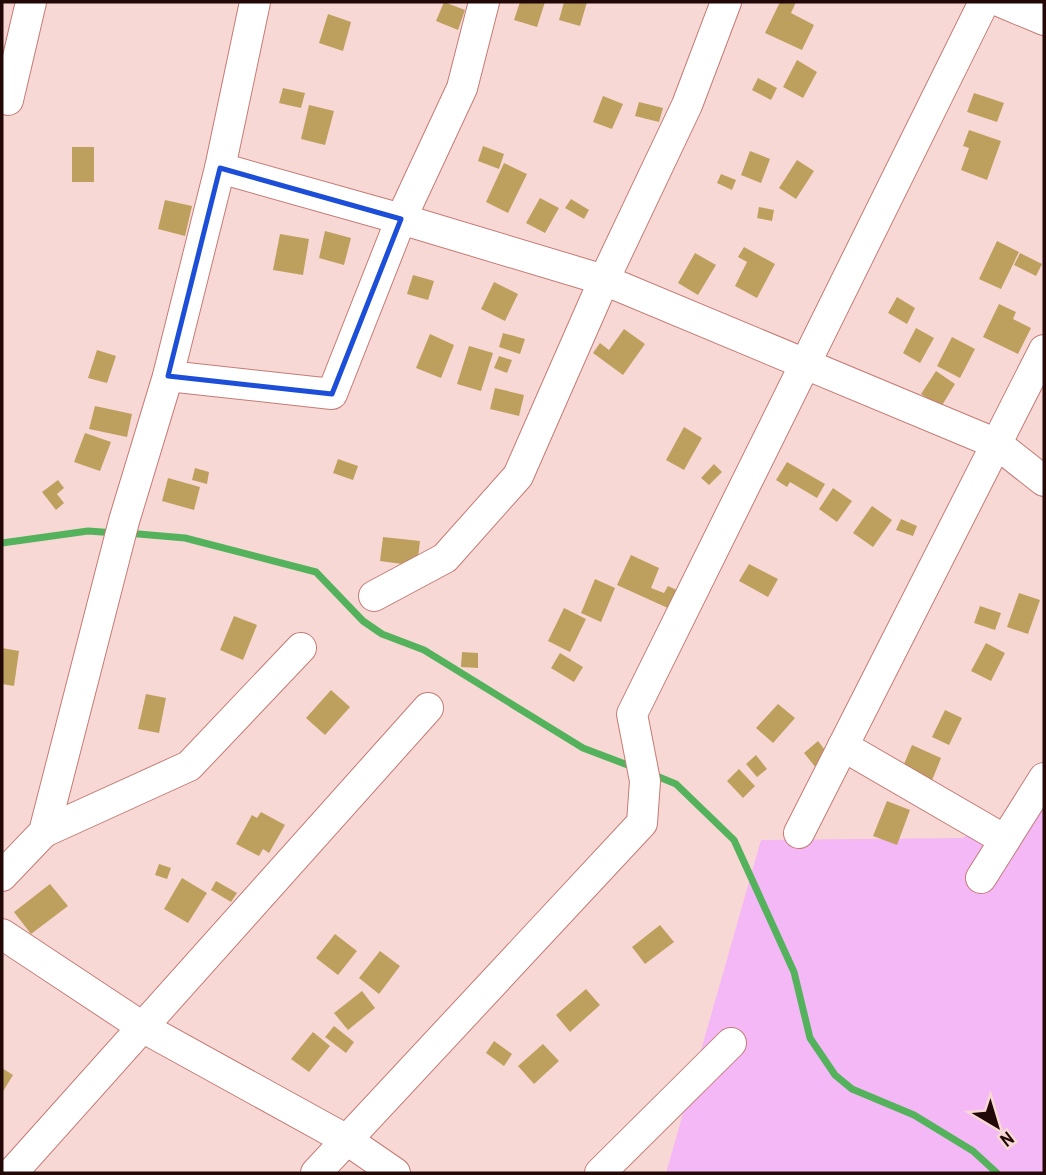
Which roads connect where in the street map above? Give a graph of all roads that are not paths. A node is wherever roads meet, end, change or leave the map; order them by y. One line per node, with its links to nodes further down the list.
1 (31, 2): 8 (street)
2 (254, 2): 9 (street)
3 (484, 2): 10 (street)
4 (726, 2): 11 (street)
5 (984, 2): 13 (street)
6 (1001, 2): 7 (street)
7 (1044, 20)
8 (8, 100)
9 (220, 168): 10 (street); 14 (street)
10 (401, 219): 11 (street); 14 (street)
11 (604, 280): 13 (street); 17 (street)
12 (1044, 350): 15 (street)
13 (803, 363): 15 (street); 30 (street)
14 (168, 376): 22 (street)
15 (997, 444): 16 (street); 20 (street)
16 (1044, 481)
17 (374, 596)
18 (301, 648): 22 (street)
19 (428, 708): 28 (street)
20 (843, 746): 23 (street); 24 (street)
21 (1044, 778): 24 (street)
22 (44, 832): 25 (street)
23 (799, 833)
24 (1005, 840): 26 (street)
25 (2, 876)
26 (981, 878)
27 (2, 934): 28 (street)
28 (144, 1028): 30 (street); 31 (street)
29 (732, 1043): 34 (street)
30 (347, 1140): 32 (street); 33 (street)
31 (12, 1173)
32 (316, 1173)
33 (395, 1173)
34 (600, 1173)

